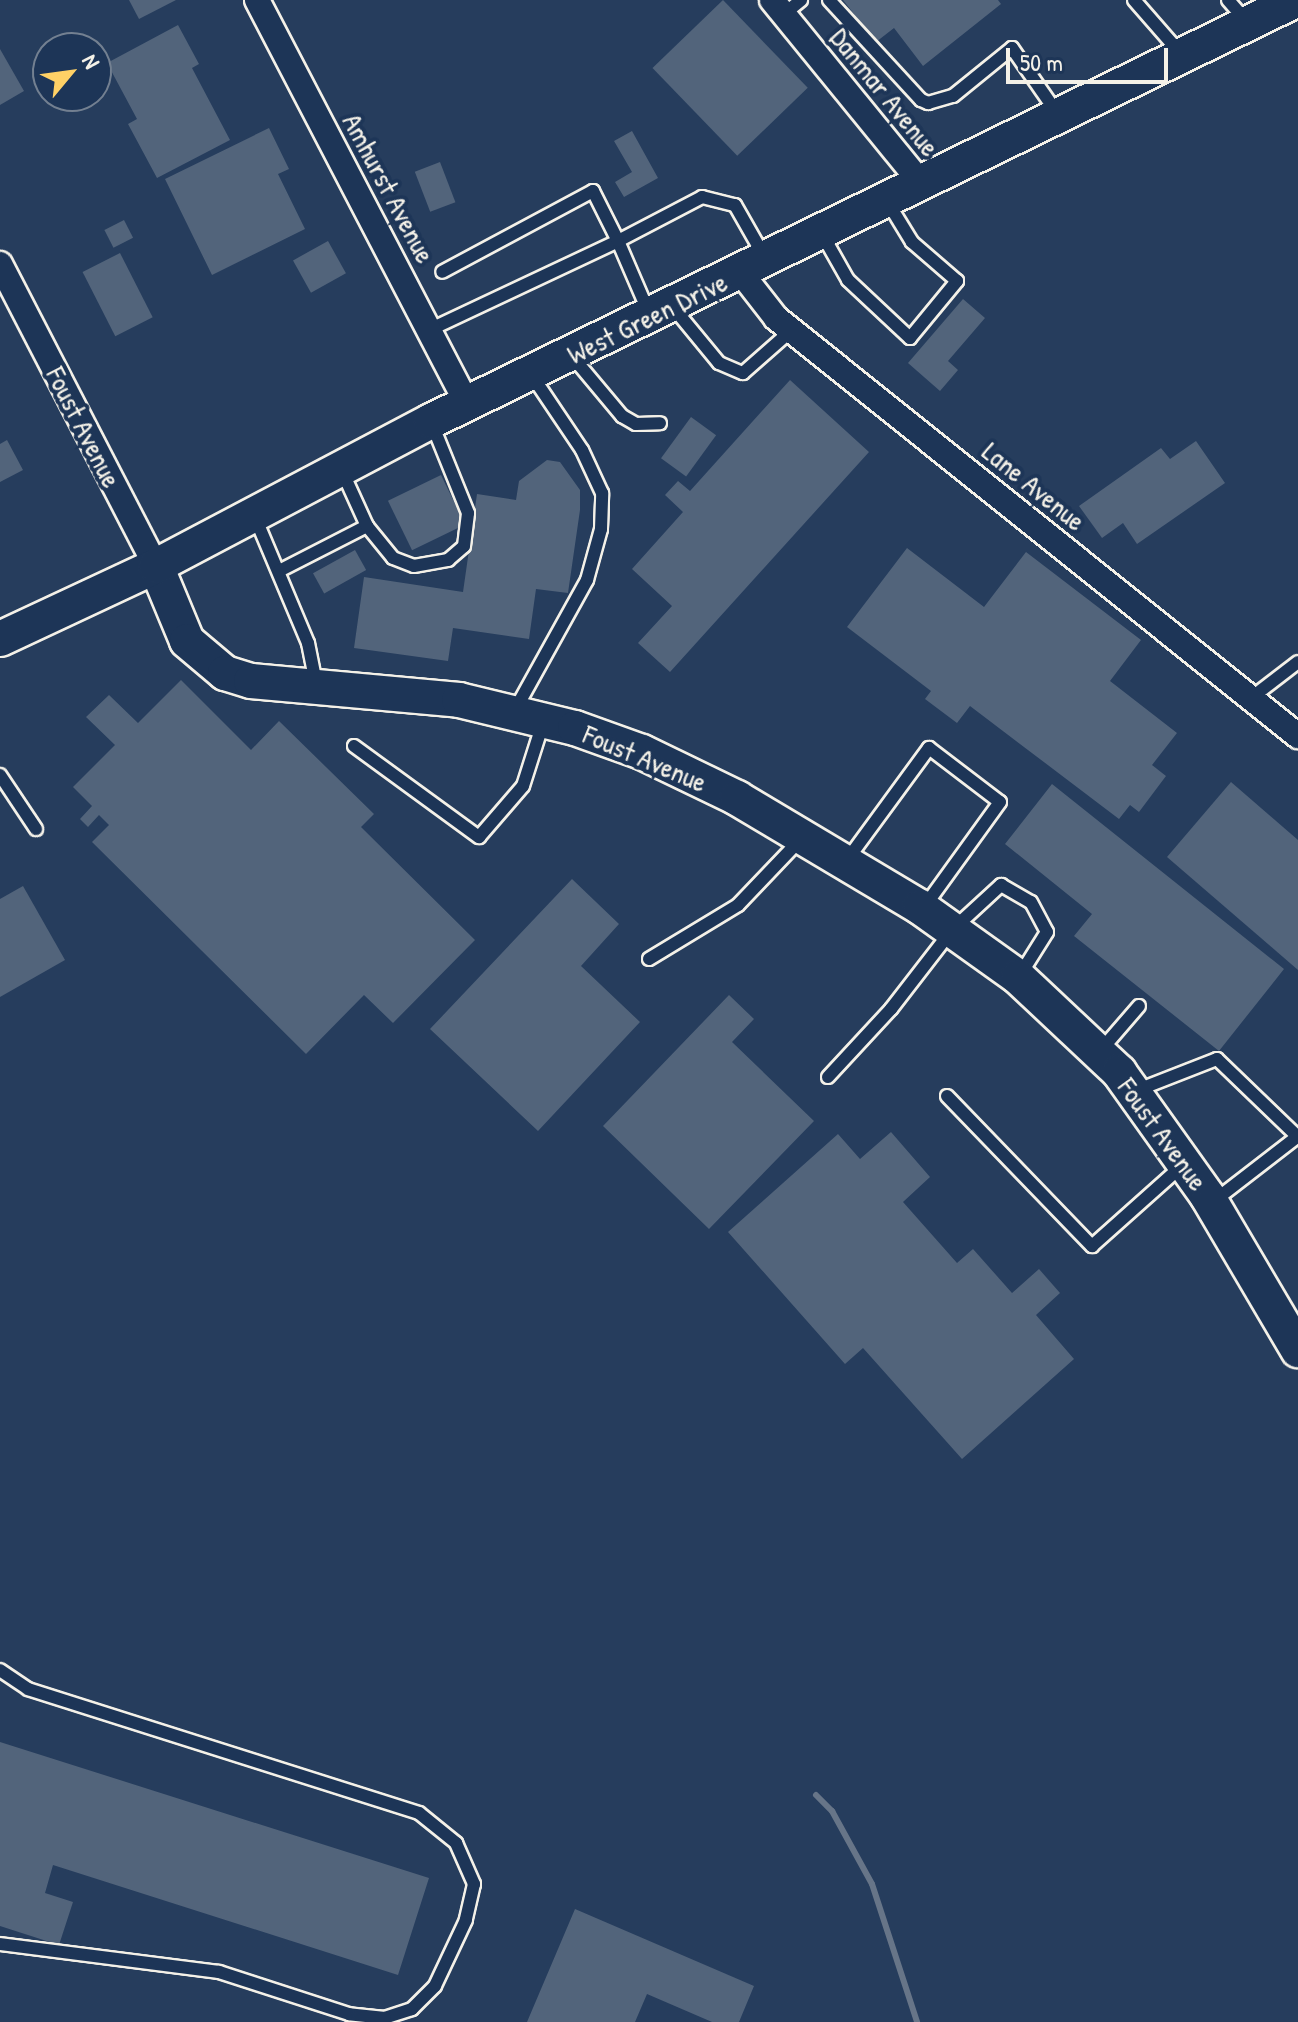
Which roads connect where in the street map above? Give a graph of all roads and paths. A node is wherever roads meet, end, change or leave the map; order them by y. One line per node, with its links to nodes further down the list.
1 (257, 0): 17 (street, Amhurst Avenue)
2 (829, 0): 8 (lane)
3 (1296, 0): 6 (street, West Green Drive)
4 (1140, 2): 7 (lane)
5 (786, 5): 9 (street, Danmar Avenue)
6 (1238, 12): 7 (street, West Green Drive)
7 (1183, 56): 8 (street, West Green Drive)
8 (1060, 116): 9 (street, West Green Drive)
9 (922, 184): 10 (street, West Green Drive)
10 (887, 201): 11 (street, West Green Drive); 11 (lane)
11 (822, 234): 14 (street, West Green Drive)
12 (618, 241): 14 (lane); 15 (lane); 16 (lane); 17 (lane)
13 (0, 264): 27 (street, Foust Avenue)
14 (754, 267): 16 (street, West Green Drive); 18 (street, Lane Avenue)
15 (442, 272)
16 (661, 311): 18 (lane); 19 (street, West Green Drive)
17 (429, 330): 21 (street, Amhurst Avenue)
18 (792, 330): 32 (street, Lane Avenue)
19 (571, 355): 20 (street, West Green Drive); 23 (lane)
20 (531, 374): 21 (street, West Green Drive); 33 (lane)
21 (467, 404): 22 (street, West Green Drive)
22 (431, 421): 24 (street, West Green Drive); 26 (lane)
23 (660, 423)
24 (340, 469): 25 (street, West Green Drive); 26 (lane)
25 (254, 514): 27 (street, West Green Drive); 28 (lane)
26 (367, 526): 28 (lane)
27 (156, 566): 29 (street, West Green Drive); 31 (street, Foust Avenue)
28 (279, 571): 31 (lane)
29 (0, 639)
30 (1298, 662): 32 (lane)
31 (317, 688): 33 (street, Foust Avenue)
32 (1251, 698): 34 (street, Lane Avenue)
33 (529, 716): 35 (lane); 38 (street, Foust Avenue)
34 (1298, 736)
35 (354, 746)
36 (0, 775): 37 (lane)
37 (36, 829)
38 (804, 835): 39 (street, Foust Avenue); 42 (lane)
39 (847, 860): 40 (street, Foust Avenue); 40 (lane)
40 (923, 909): 41 (street, Foust Avenue)
41 (952, 930): 43 (street, Foust Avenue); 43 (lane); 46 (lane)
42 (649, 959)
43 (1018, 977): 45 (street, Foust Avenue)
44 (1139, 1006): 45 (lane)
45 (1099, 1052): 47 (street, Foust Avenue)
46 (828, 1077)
47 (1134, 1091): 49 (lane); 50 (street, Foust Avenue)
48 (947, 1096): 50 (lane)
49 (1298, 1136): 51 (lane)
50 (1186, 1163): 51 (street, Foust Avenue)
51 (1212, 1203): 52 (street, Foust Avenue)
52 (1298, 1350)
53 (0, 1670): 54 (lane)
54 (0, 1944)

